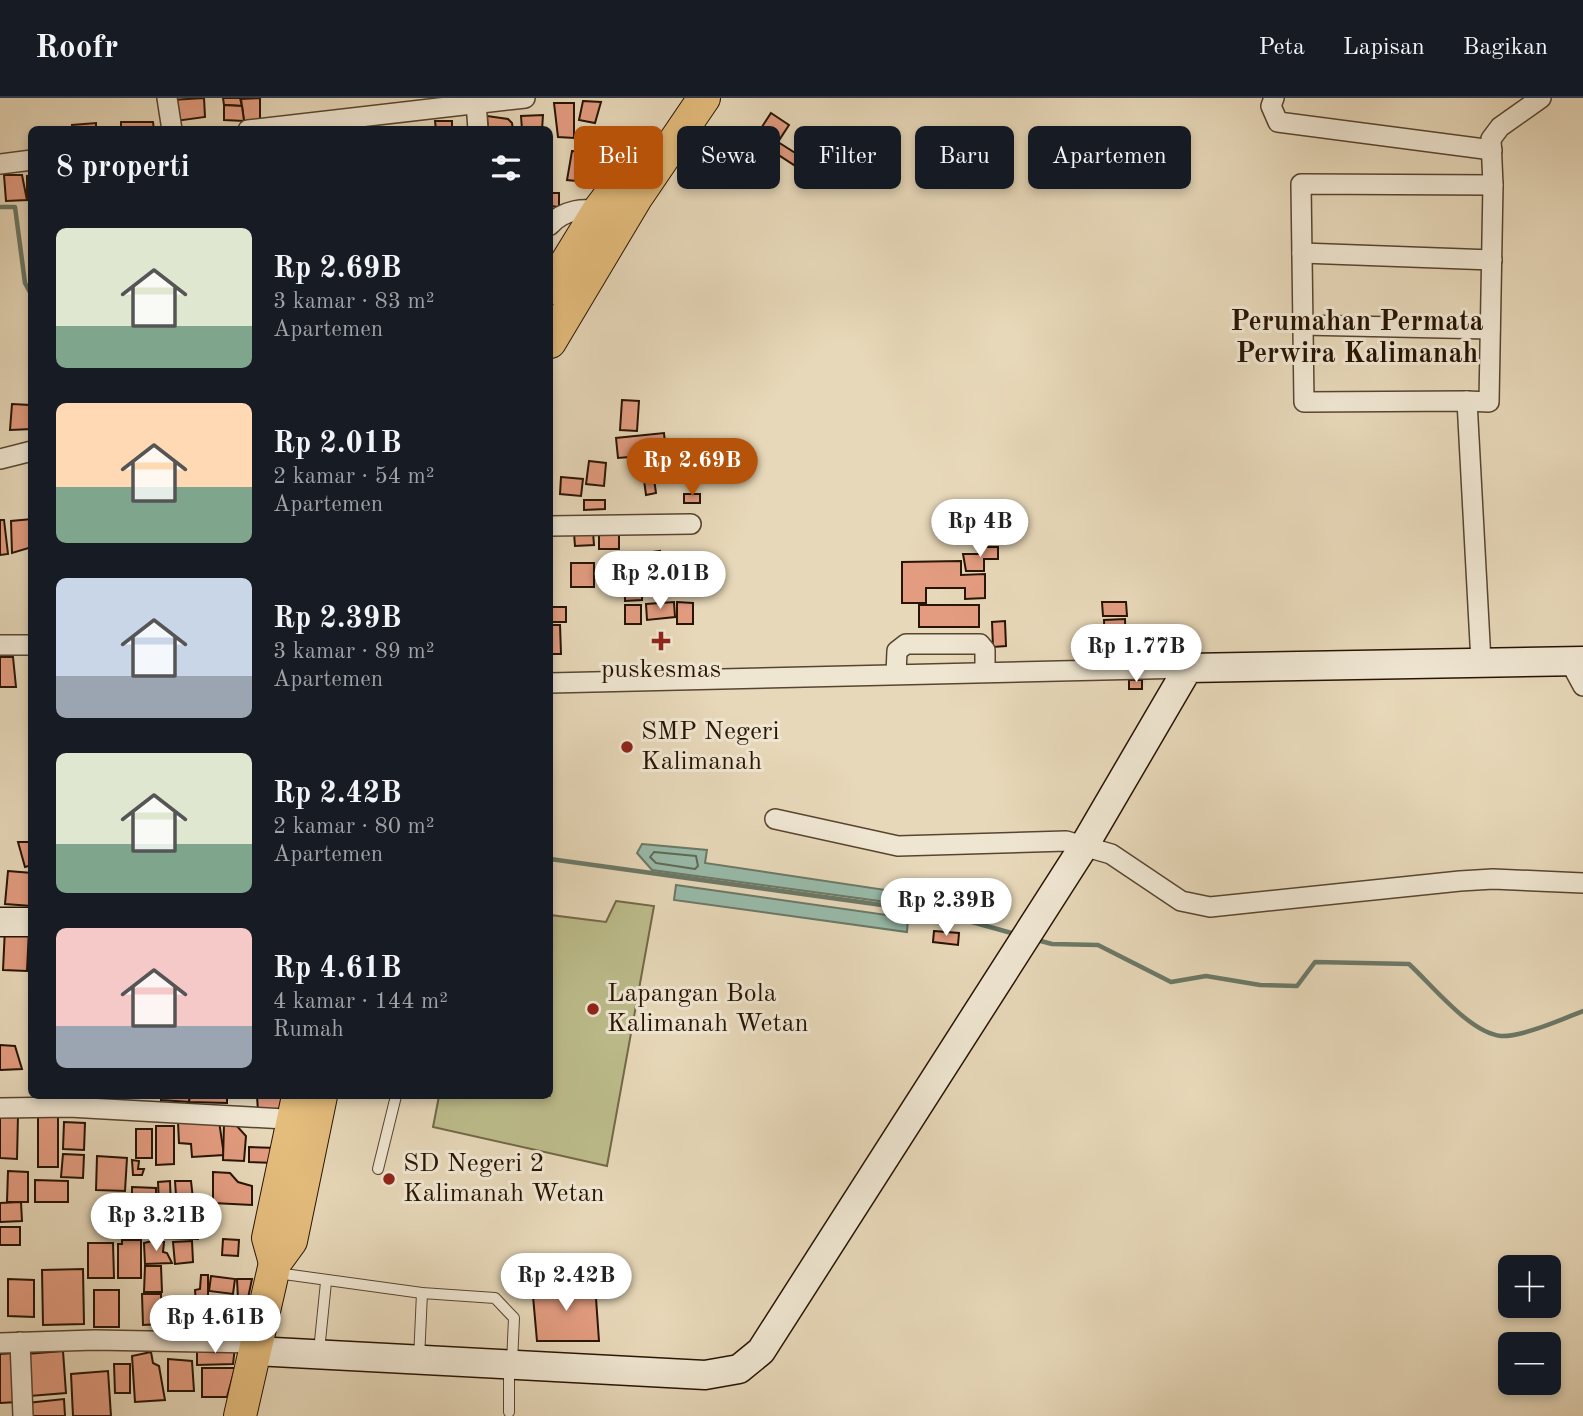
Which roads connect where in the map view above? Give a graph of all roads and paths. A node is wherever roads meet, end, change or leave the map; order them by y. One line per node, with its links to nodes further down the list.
1 (166, 98): 8 (street)
2 (525, 98): 7 (street)
3 (679, 98): 15 (main road)
4 (704, 98): 15 (main road)
5 (1274, 98): 11 (street)
6 (1541, 98): 11 (street)
7 (476, 103): 9 (street); 10 (street)
8 (171, 126)
9 (282, 126)
10 (478, 126)
11 (1492, 150): 14 (street)
12 (28, 161): 13 (street)
13 (2, 164)
14 (1493, 185): 17 (street); 18 (street)
15 (609, 218): 16 (street); 19 (main road); 22 (main road)
16 (553, 222)
17 (1302, 253): 18 (street); 20 (street)
18 (1492, 260): 21 (street)
19 (553, 285)
20 (1303, 325): 21 (street); 23 (street)
21 (1490, 329): 23 (street)
22 (553, 336)
23 (1467, 401): 31 (street)
24 (28, 452): 25 (street)
25 (0, 458)
26 (691, 524): 27 (street)
27 (553, 526)
28 (0, 645): 29 (street)
29 (28, 645)
30 (1576, 661): 31 (street); 36 (street)
31 (1481, 662): 32 (street)
32 (1188, 668): 33 (street); 38 (street)
33 (985, 672): 34 (street); 34 (street)
34 (896, 674): 35 (street)
35 (553, 682)
36 (1583, 686)
37 (775, 818): 38 (street)
38 (1084, 846): 39 (street); 53 (street)
39 (1583, 883)
40 (0, 922): 41 (street)
41 (28, 922)
42 (395, 1099): 45 (lane)
43 (0, 1108): 44 (street)
44 (307, 1108): 46 (main road)
45 (379, 1169)
46 (274, 1268): 47 (lane); 50 (main road)
47 (326, 1282): 48 (lane); 51 (lane)
48 (422, 1293): 52 (lane); 53 (lane)
49 (10, 1343): 50 (street); 55 (street)
50 (256, 1347): 51 (street); 56 (main road)
51 (319, 1355): 52 (street)
52 (419, 1359): 53 (street)
53 (511, 1364): 54 (lane)
54 (509, 1412)
55 (23, 1416)
56 (240, 1416)

